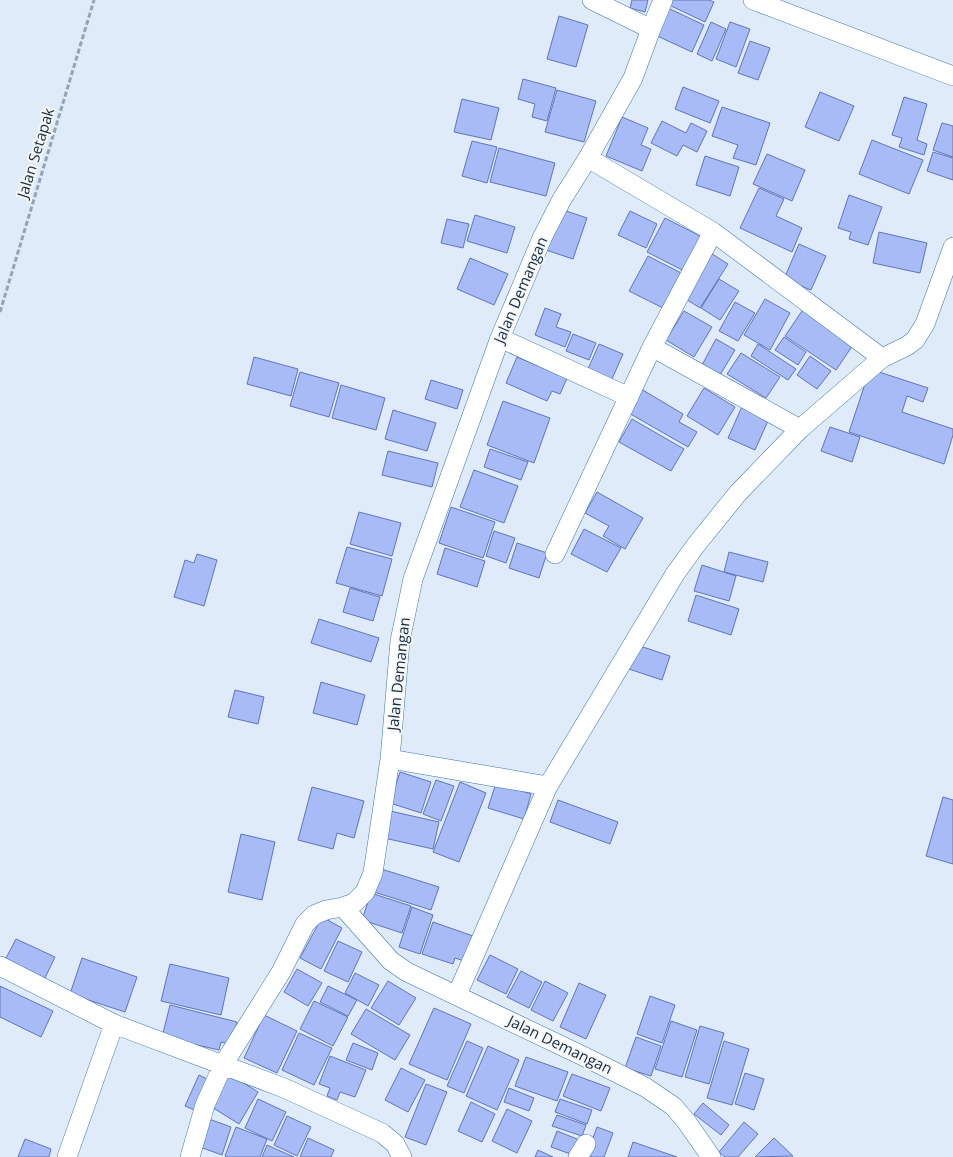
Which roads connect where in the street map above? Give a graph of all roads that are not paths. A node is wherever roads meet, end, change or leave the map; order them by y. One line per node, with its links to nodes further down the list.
1 (592, 0): 4 (street)
2 (663, 0): 4 (street, Jalan Demangan)
3 (753, 0): 5 (street)
4 (651, 29): 6 (street, Jalan Demangan)
5 (953, 76)
6 (588, 158): 7 (street); 9 (street, Jalan Demangan)
7 (713, 232): 10 (street); 11 (street)
8 (953, 247): 11 (street)
9 (500, 338): 12 (street); 15 (street, Jalan Demangan)
10 (652, 346): 12 (street); 13 (street)
11 (882, 358): 13 (street)
12 (629, 397): 14 (street)
13 (800, 430): 16 (street)
14 (555, 554)
15 (390, 759): 16 (street); 17 (street, Jalan Demangan)
16 (548, 786): 19 (street)
17 (343, 907): 19 (street, Jalan Demangan); 21 (street)
18 (0, 966): 20 (street)
19 (457, 995): 22 (street, Jalan Demangan)
20 (114, 1024): 21 (street); 23 (street)
21 (223, 1065): 24 (street); 25 (street)
22 (710, 1156)
23 (67, 1157)
24 (190, 1157)
25 (403, 1157)

